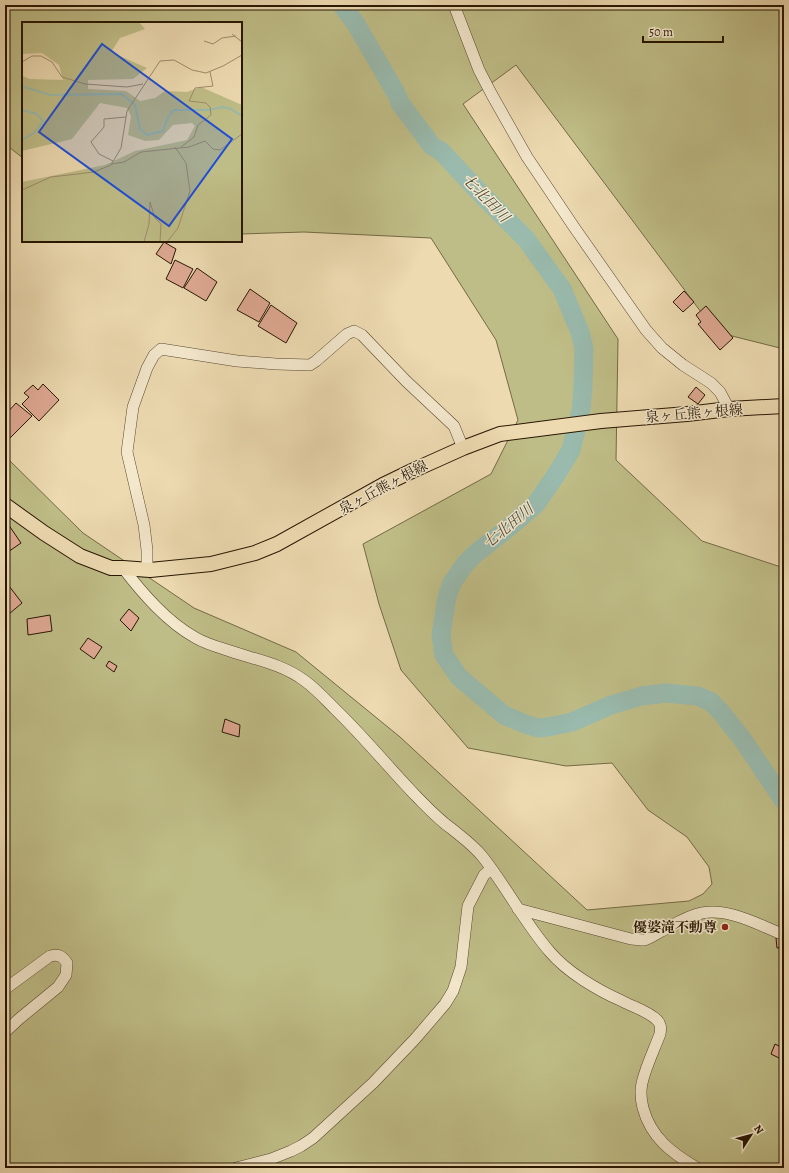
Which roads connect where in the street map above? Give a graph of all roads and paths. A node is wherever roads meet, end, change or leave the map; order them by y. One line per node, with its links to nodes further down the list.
1 (454, 5): 3 (street)
2 (784, 406): 3 (main road, 泉ヶ丘熊ヶ根線)
3 (729, 408): 4 (main road, 泉ヶ丘熊ヶ根線)
4 (462, 448): 7 (main road, 泉ヶ丘熊ヶ根線); 7 (street)
5 (5, 505): 6 (main road, 泉ヶ丘熊ヶ根線)
6 (123, 568): 7 (main road, 泉ヶ丘熊ヶ根線); 8 (street)
7 (146, 570)
8 (491, 869): 9 (street); 13 (street)
9 (518, 909): 10 (street); 14 (street)
10 (784, 935)
11 (5, 989): 12 (street)
12 (5, 1032)
13 (236, 1168)
14 (697, 1168)

